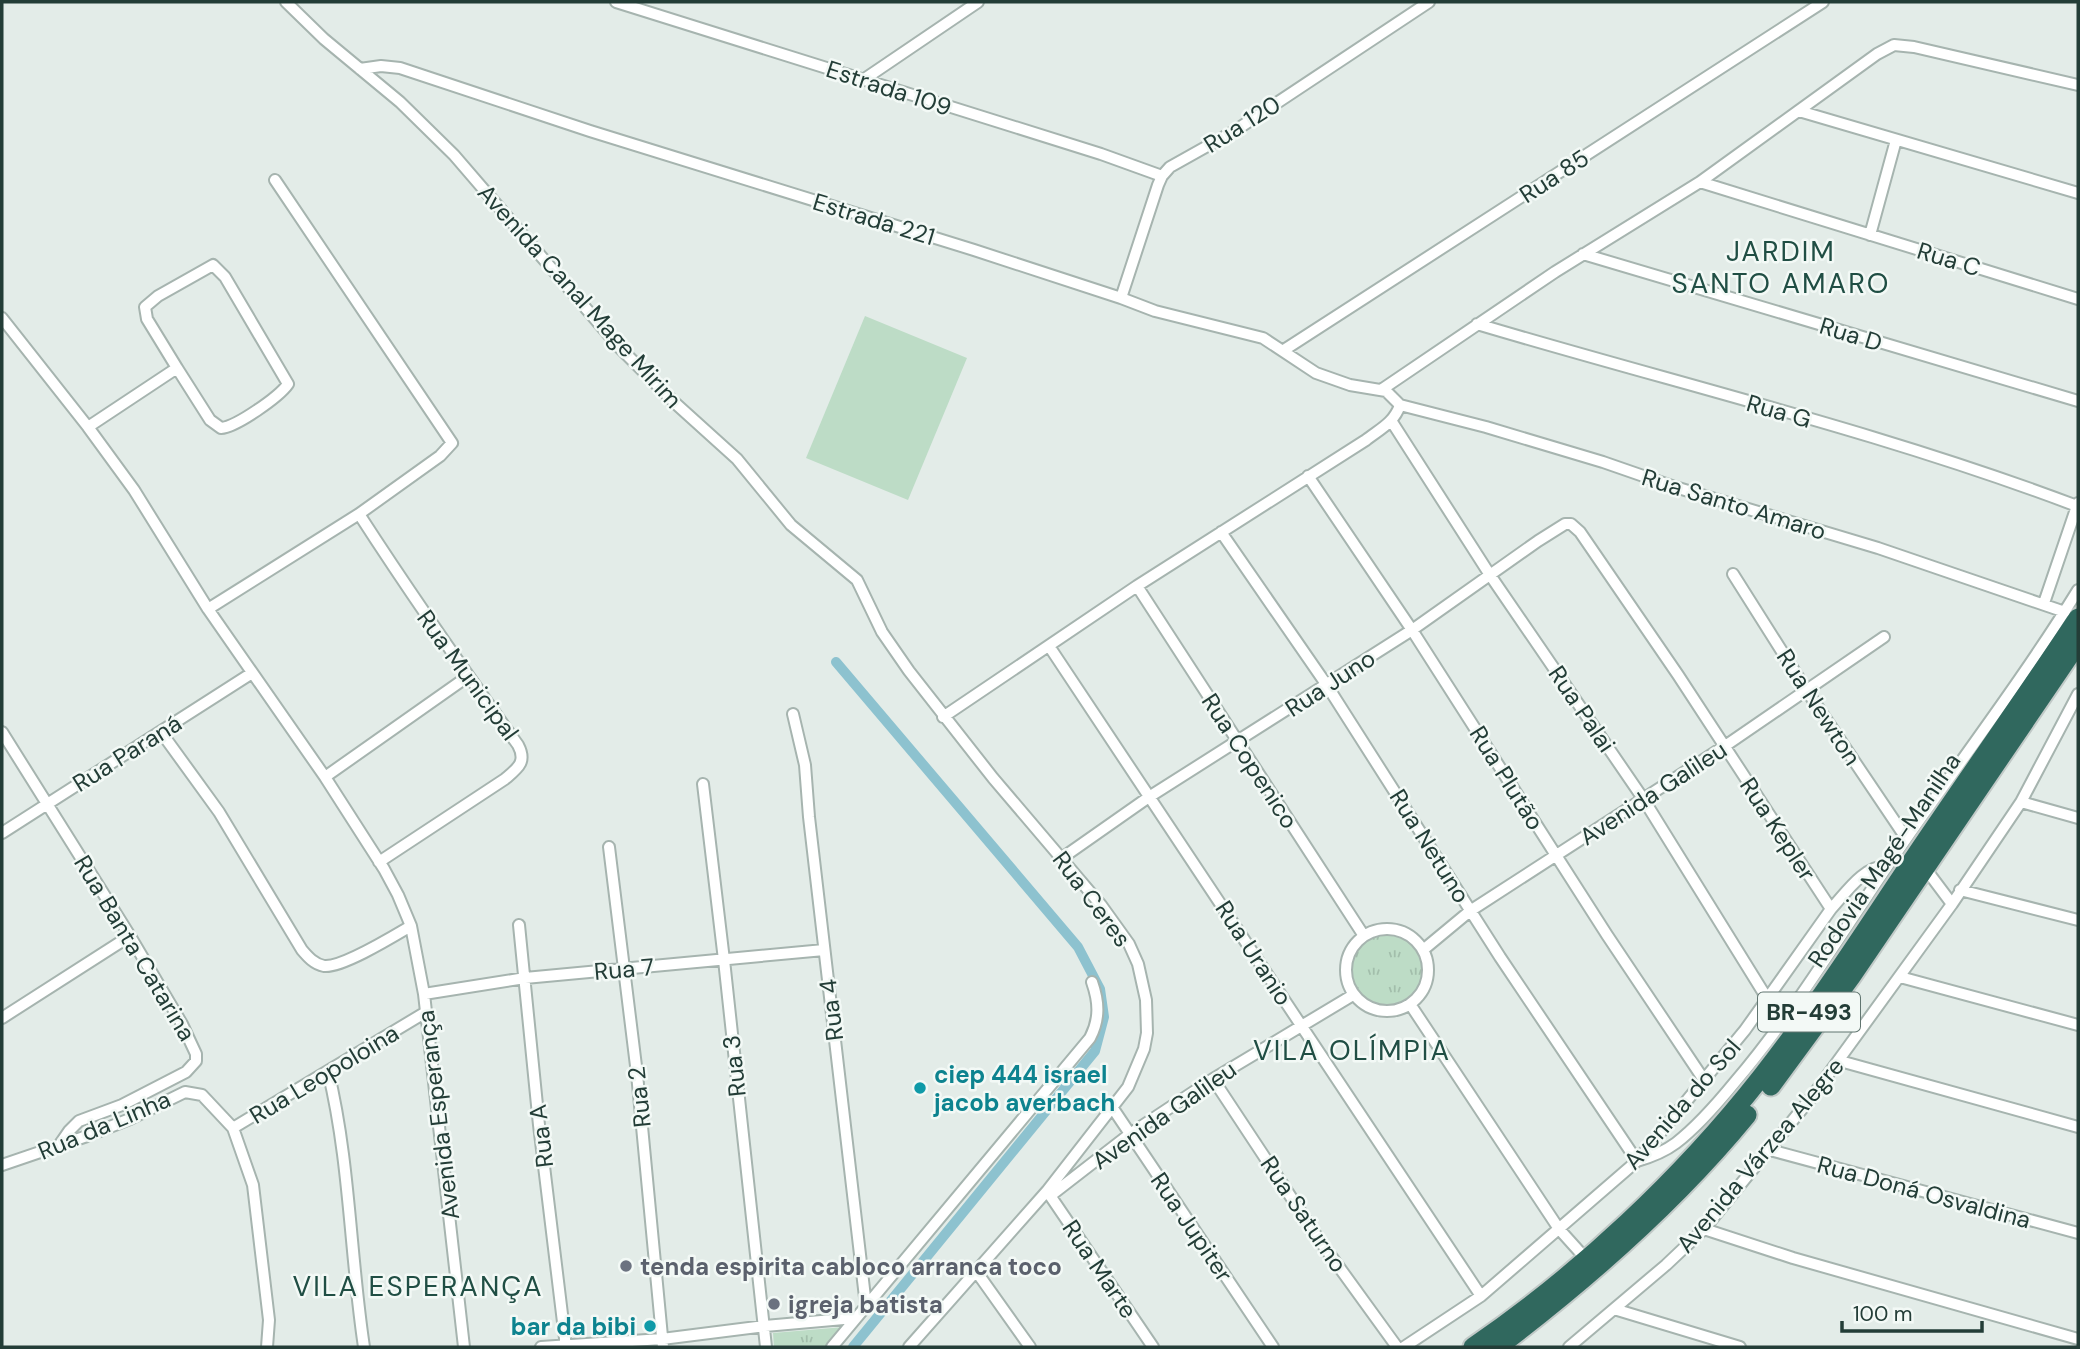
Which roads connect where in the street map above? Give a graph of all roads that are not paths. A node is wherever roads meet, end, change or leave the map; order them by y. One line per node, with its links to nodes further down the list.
1 (286, 2): 6 (street, Avenida Canal Mage Mirim)
2 (616, 2): 7 (street, Estrada 109)
3 (978, 2): 7 (street)
4 (1429, 2): 11 (street, Rua 120)
5 (1823, 2): 21 (street, Rua 85)
6 (360, 69): 17 (street, Estrada 221); 37 (street, Avenida Canal Mage Mirim)
7 (863, 80): 11 (street, Estrada 109)
8 (2078, 85): 9 (street)
9 (1798, 111): 10 (street); 13 (street)
10 (1896, 140): 14 (street); 15 (street)
11 (1162, 176): 17 (street)
12 (275, 180): 30 (street)
13 (1700, 182): 15 (street, Rua C); 16 (street)
14 (2078, 193)
15 (1870, 235): 18 (street, Rua C)
16 (1583, 254): 20 (street); 24 (street, Rua D)
17 (1121, 298): 21 (street, Estrada 221)
18 (2078, 299)
19 (2, 318): 27 (street)
20 (1477, 324): 23 (street); 29 (street, Rua G)
21 (1284, 350): 23 (street, Estrada 221)
22 (177, 368): 22 (street); 27 (street)
23 (1381, 390): 25 (street)
24 (2078, 401)
25 (1400, 405): 26 (street); 38 (street, Rua Santo Amaro)
26 (1392, 422): 28 (street); 34 (street, Rua Palai)
27 (88, 427): 39 (street)
28 (1308, 476): 31 (street); 41 (street, Rua Plutão)
29 (2078, 505): 38 (street)
30 (359, 514): 39 (street); 46 (street, Rua Municipal)
31 (1221, 532): 35 (street); 47 (street, Rua Netuno)
32 (1590, 548): 34 (street, Rua Juno); 56 (street, Rua Kepler)
33 (1733, 574): 48 (street, Rua Newton)
34 (1490, 575): 41 (street, Rua Juno); 60 (street, Rua Palai)
35 (1137, 586): 44 (street); 55 (street, Rua Copenico)
36 (2078, 590): 40 (street)
37 (866, 595): 52 (street, Rua Ceres)
38 (2044, 603): 40 (street, Rua Santo Amaro)
39 (208, 609): 45 (street)
40 (2072, 615): 65 (street); 112 (highway, Rodovia Magé-Manilha / BR-493)
41 (1412, 630): 47 (street, Rua Juno); 67 (street, Rua Plutão)
42 (1884, 637): 48 (street, Avenida Galileu)
43 (2078, 643): 71 (highway, Rodovia Magé-Manilha / BR-493)
44 (1049, 646): 52 (street); 59 (street, Rua Uranio)
45 (252, 673): 54 (street, Rua Paraná); 57 (street)
46 (467, 677): 57 (street); 69 (street, Rua Municipal)
47 (1326, 684): 55 (street, Rua Juno); 75 (street, Rua Netuno)
48 (1807, 691): 56 (street, Avenida Galileu); 65 (street, Rua Newton)
49 (2078, 694): 50 (street, Avenida Várzea Alegre)
50 (2074, 711): 61 (street, Avenida Várzea Alegre)
51 (793, 715): 81 (street, Rua 4)
52 (943, 717): 68 (street, Rua Ceres)
53 (2, 732): 62 (street, Rua Banta Catarina)
54 (161, 732): 62 (street, Rua Paraná); 78 (street)
55 (1237, 742): 59 (street, Rua Juno); 80 (street, Rua Copenico)
56 (1725, 746): 60 (street, Avenida Galileu); 74 (street, Rua Kepler)
57 (325, 777): 69 (street)
58 (703, 785): 83 (street, Rua 3)
59 (1149, 797): 68 (street, Rua Juno); 94 (street, Rua Uranio)
60 (1644, 800): 67 (street, Avenida Galileu); 90 (street, Rua Palai)
61 (2021, 802): 63 (street); 72 (street, Avenida Várzea Alegre)
62 (47, 804): 64 (street, Rua Paraná); 79 (street, Rua Banta Catarina)
63 (2078, 818)
64 (2, 833)
65 (1906, 838): 70 (street)
66 (609, 846): 84 (street, Rua 2)
67 (1555, 855): 75 (street, Avenida Galileu); 99 (street, Rua Plutão)
68 (1062, 858): 100 (street, Rua Ceres)
69 (379, 862): 78 (street)
70 (1887, 866): 74 (street, Rua Kepler); 106 (street)
71 (1925, 868): 73 (street); 135 (highway, Rodovia Magé-Manilha / BR-493)
72 (1960, 890): 73 (street, Avenida Várzea Alegre); 76 (street)
73 (1952, 904): 85 (street, Avenida Várzea Alegre)
74 (1831, 909): 90 (street, Avenida do Sol)
75 (1470, 911): 82 (street, Avenida Galileu); 106 (street, Rua Netuno)
76 (2078, 920)
77 (519, 925): 86 (street, Rua A)
78 (411, 926): 88 (street, Avenida Esperança)
79 (130, 936): 93 (street); 104 (street, Rua Banta Catarina)
80 (1364, 936): 82 (street); 89 (street)
81 (824, 950): 83 (street, Rua 7); 115 (street, Rua 4)
82 (1423, 950): 91 (street)
83 (724, 960): 84 (street, Rua 7); 118 (street, Rua 3)
84 (624, 968): 86 (street, Rua 7); 120 (street, Rua 2)
85 (1900, 977): 95 (street); 96 (street, Avenida Várzea Alegre)
86 (525, 978): 88 (street, Rua 7); 121 (street, Rua A)
87 (1092, 982): 115 (street)
88 (424, 994): 92 (street, Avenida Esperança)
89 (1353, 995): 91 (street); 94 (street, Avenida Galileu)
90 (1768, 1000): 99 (street, Avenida do Sol)
91 (1410, 1004): 109 (street)
92 (426, 1013): 97 (street, Rua Leopoloina); 124 (street, Avenida Esperança)
93 (2, 1018)
94 (1300, 1025): 98 (street, Avenida Galileu); 114 (street, Rua Uranio)
95 (2078, 1025)
96 (1840, 1060): 101 (street); 105 (street, Avenida Várzea Alegre)
97 (328, 1071): 102 (street, Rua Leopoloina); 123 (street)
98 (1213, 1079): 103 (street, Avenida Galileu); 132 (street, Rua Saturno)
99 (1704, 1080): 106 (street, Avenida do Sol)
100 (1112, 1107): 103 (street, Rua Jupiter); 108 (street, Rua Ceres)
101 (2078, 1127)
102 (233, 1128): 104 (street, Rua da Linha); 122 (street, Rua Leopoloina)
103 (1130, 1134): 108 (street, Avenida Galileu); 131 (street, Rua Jupiter)
104 (58, 1147): 107 (street, Rua da Linha)
105 (1770, 1150): 110 (street, Avenida Várzea Alegre); 111 (street, Rua Doná Osvaldina)
106 (1637, 1161): 109 (street, Avenida do Sol)
107 (2, 1165)
108 (1049, 1194): 113 (street, Rua Ceres); 130 (street, Rua Marte)
109 (1559, 1229): 112 (street); 114 (street, Avenida do Sol)
110 (1704, 1229): 116 (street, Avenida Várzea Alegre); 119 (street)
111 (2078, 1233)
112 (1586, 1259): 134 (highway, Rodovia Magé-Manilha / BR-493)
113 (975, 1271): 128 (street, Rua Ceres); 129 (street)
114 (1481, 1296): 133 (street, Avenida do Sol)
115 (866, 1306): 117 (street)
116 (1614, 1309): 136 (street, Avenida Várzea Alegre); 137 (street)
117 (855, 1318): 118 (street); 127 (street)
118 (765, 1326): 120 (street); 126 (street, Rua 3)
119 (2078, 1339)
120 (663, 1343): 121 (street)
121 (566, 1346): 125 (street)
122 (267, 1347)
123 (364, 1347)
124 (464, 1347)
125 (541, 1347)
126 (766, 1347)
127 (832, 1347)
128 (910, 1347)
129 (1030, 1347)
130 (1153, 1347)
131 (1273, 1347)
132 (1397, 1347)
133 (1404, 1347)
134 (1473, 1347)
135 (1498, 1347)
136 (1569, 1347)
137 (1740, 1347)

